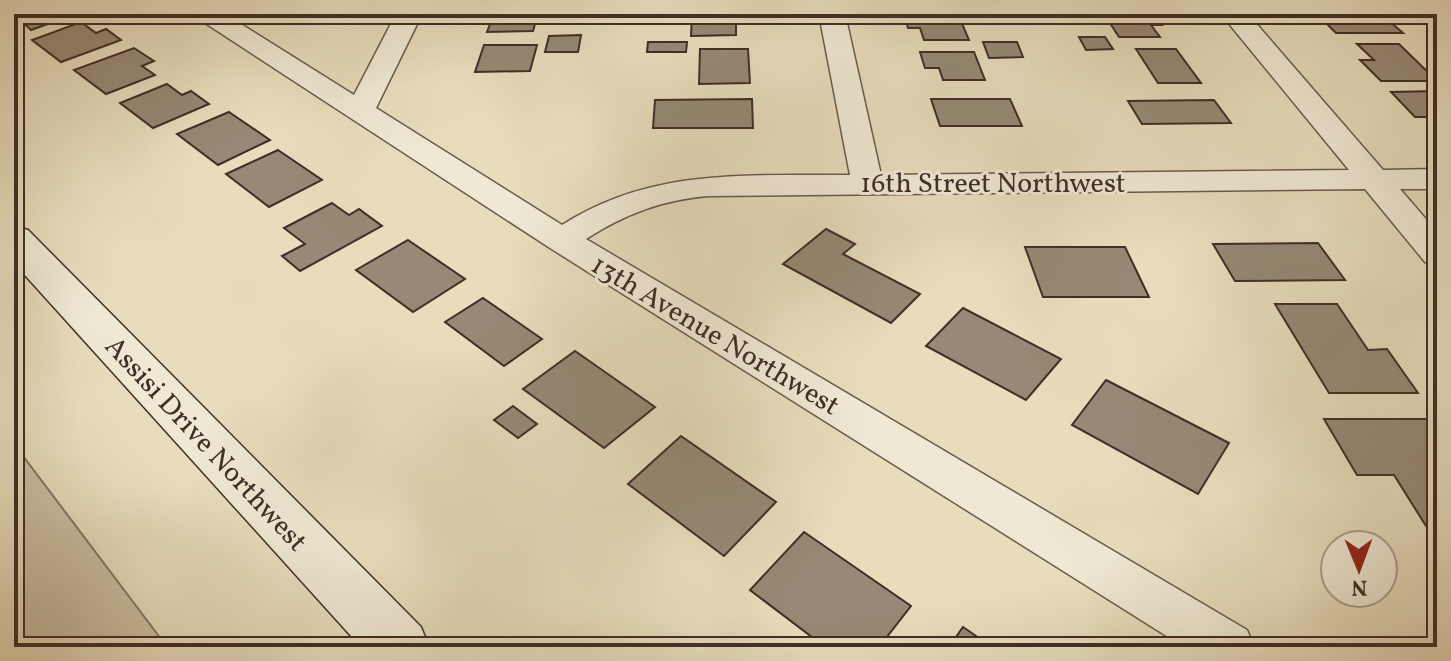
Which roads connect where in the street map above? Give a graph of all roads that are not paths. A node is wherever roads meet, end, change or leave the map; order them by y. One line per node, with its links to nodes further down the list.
1 (208, 14): 5 (street, 13th Avenue Northwest)
2 (409, 14): 5 (street)
3 (832, 14): 8 (street)
4 (1234, 14): 7 (street)
5 (361, 110): 10 (street, 13th Avenue Northwest)
6 (1437, 179): 7 (street, 16th Street Northwest)
7 (1374, 180): 8 (street, 16th Street Northwest); 11 (street)
8 (867, 183): 10 (street, 16th Street Northwest)
9 (14, 239): 12 (main road, Assisi Drive Northwest)
10 (562, 240): 13 (street, 13th Avenue Northwest)
11 (1437, 254)
12 (400, 647)
13 (1229, 647)

